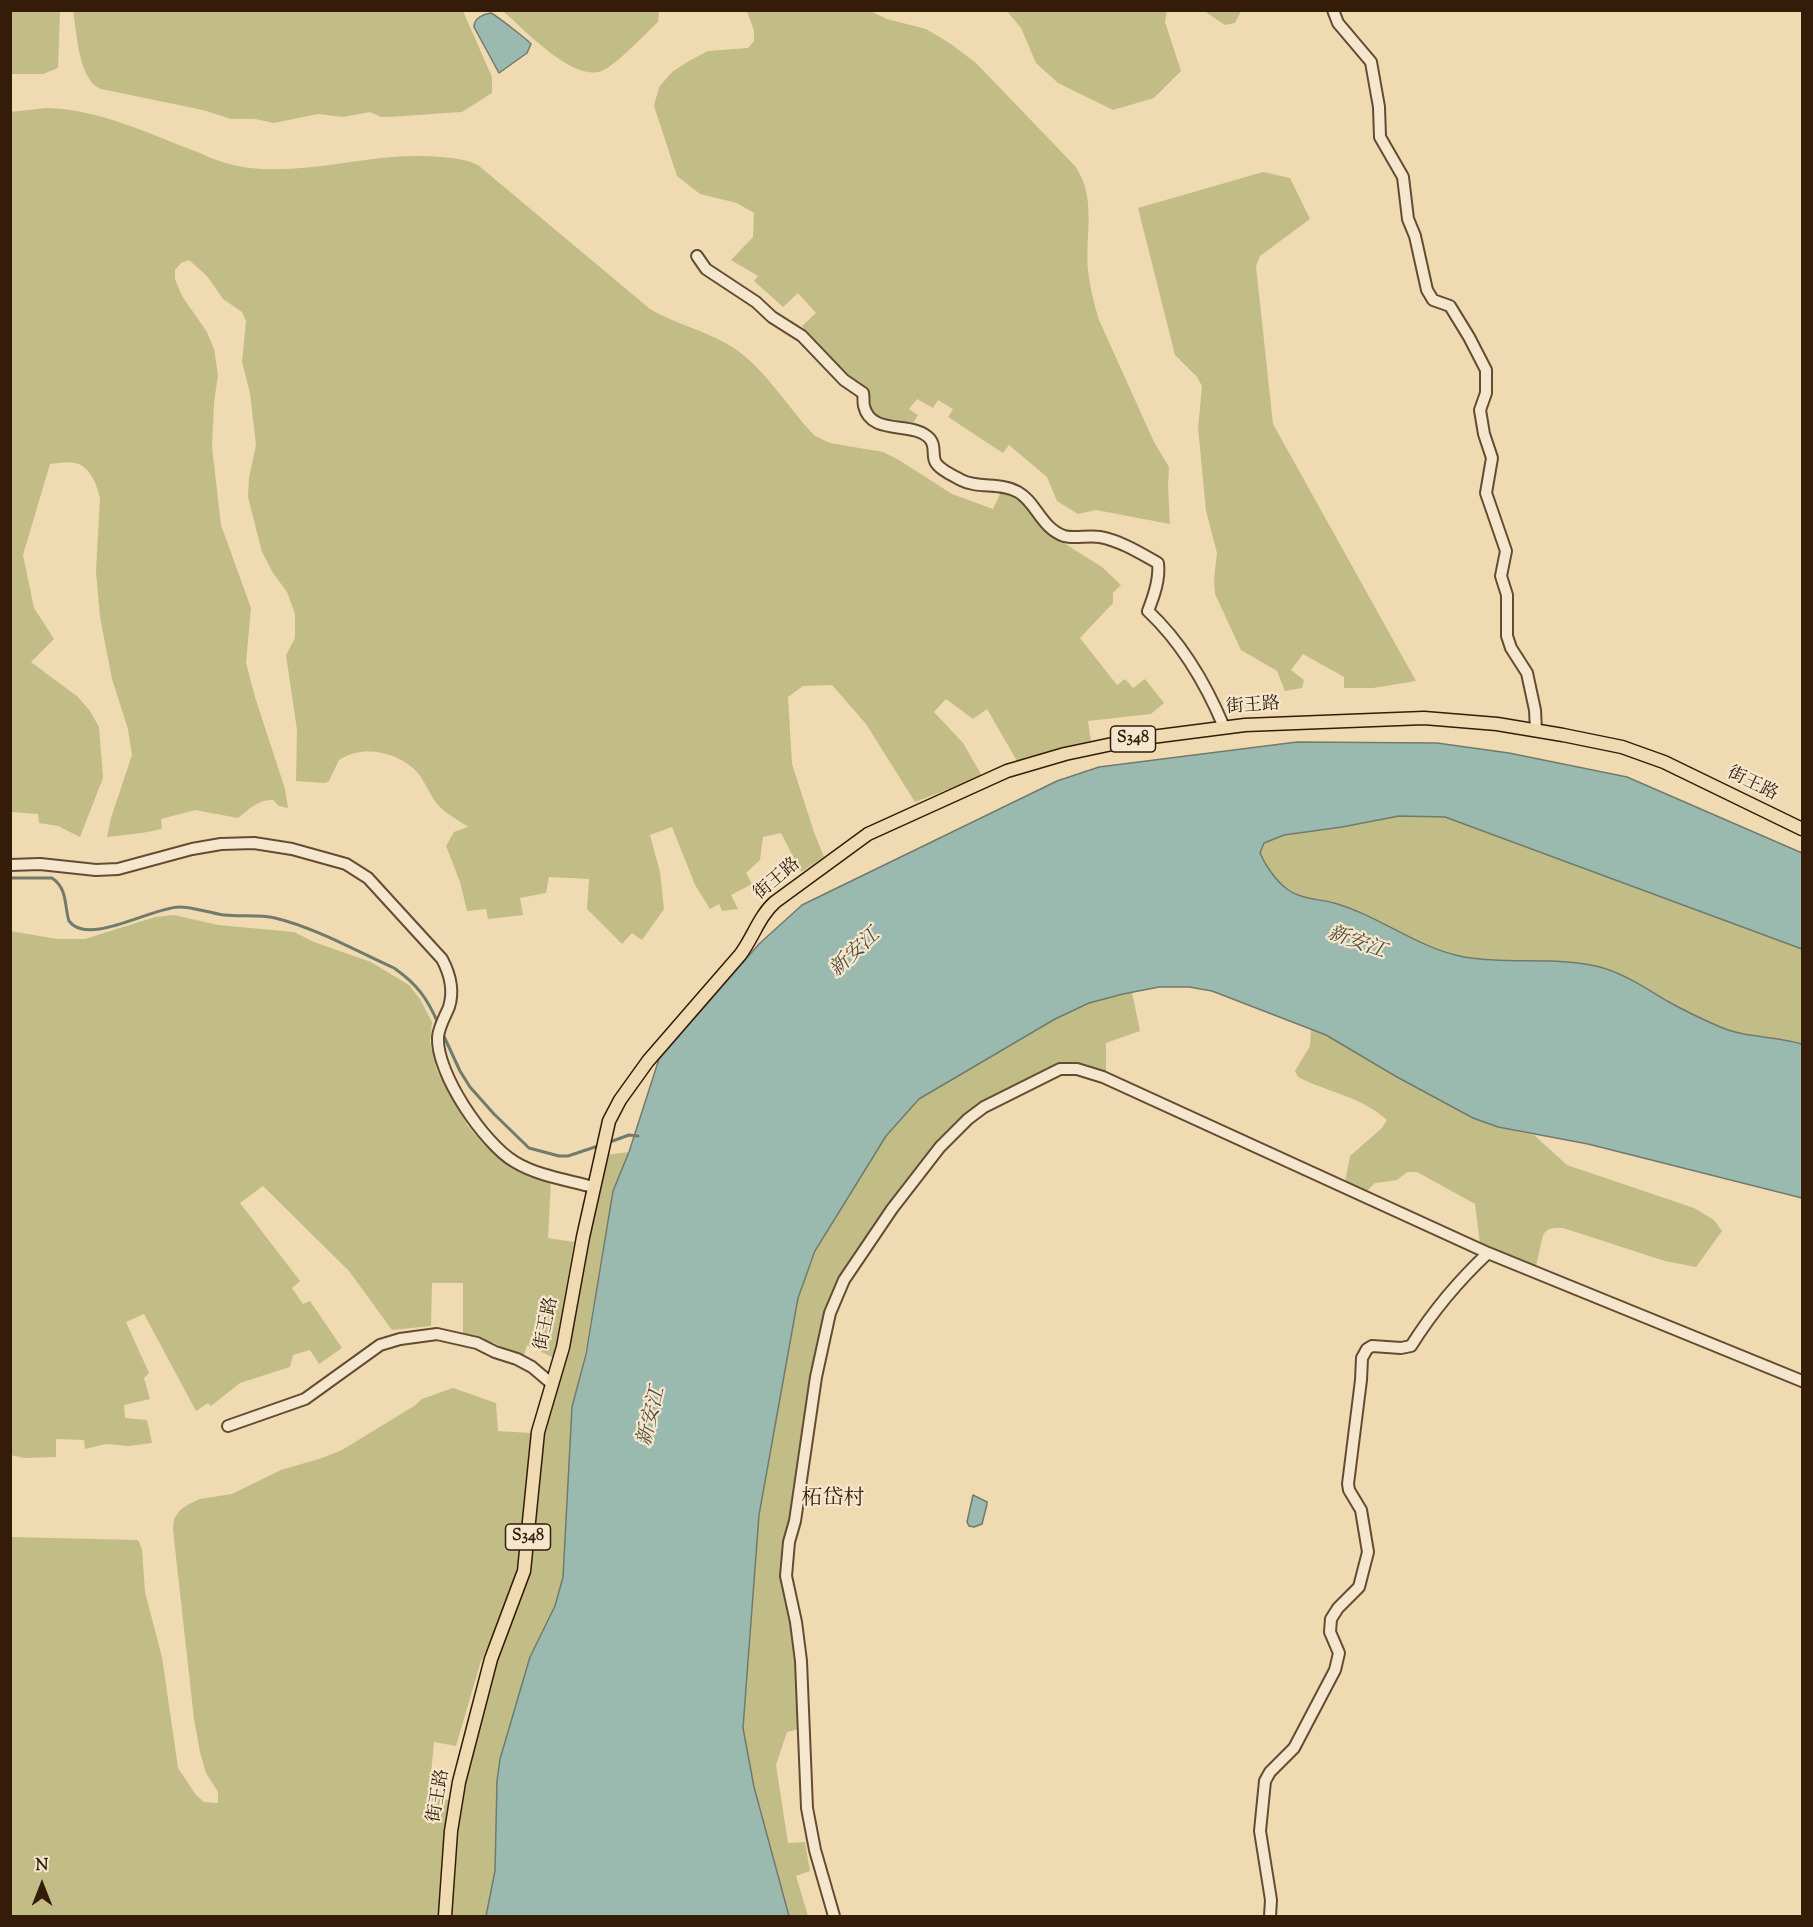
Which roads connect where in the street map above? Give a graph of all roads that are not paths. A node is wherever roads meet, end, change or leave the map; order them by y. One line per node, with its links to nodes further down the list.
1 (1333, 10): 4 (street)
2 (698, 256): 3 (street)
3 (1224, 727): 4 (main road, 街王路 / S348); 7 (main road, 街王路 / S348)
4 (1536, 730): 5 (main road, 街王路 / S348)
5 (1803, 829)
6 (10, 865): 7 (street)
7 (593, 1187): 10 (main road, 街王路 / S348)
8 (1488, 1253): 9 (street); 13 (street); 14 (street)
9 (1803, 1382)
10 (552, 1384): 11 (street); 12 (main road, 街王路 / S348)
11 (228, 1426)
12 (445, 1917)
13 (834, 1917)
14 (1269, 1917)

